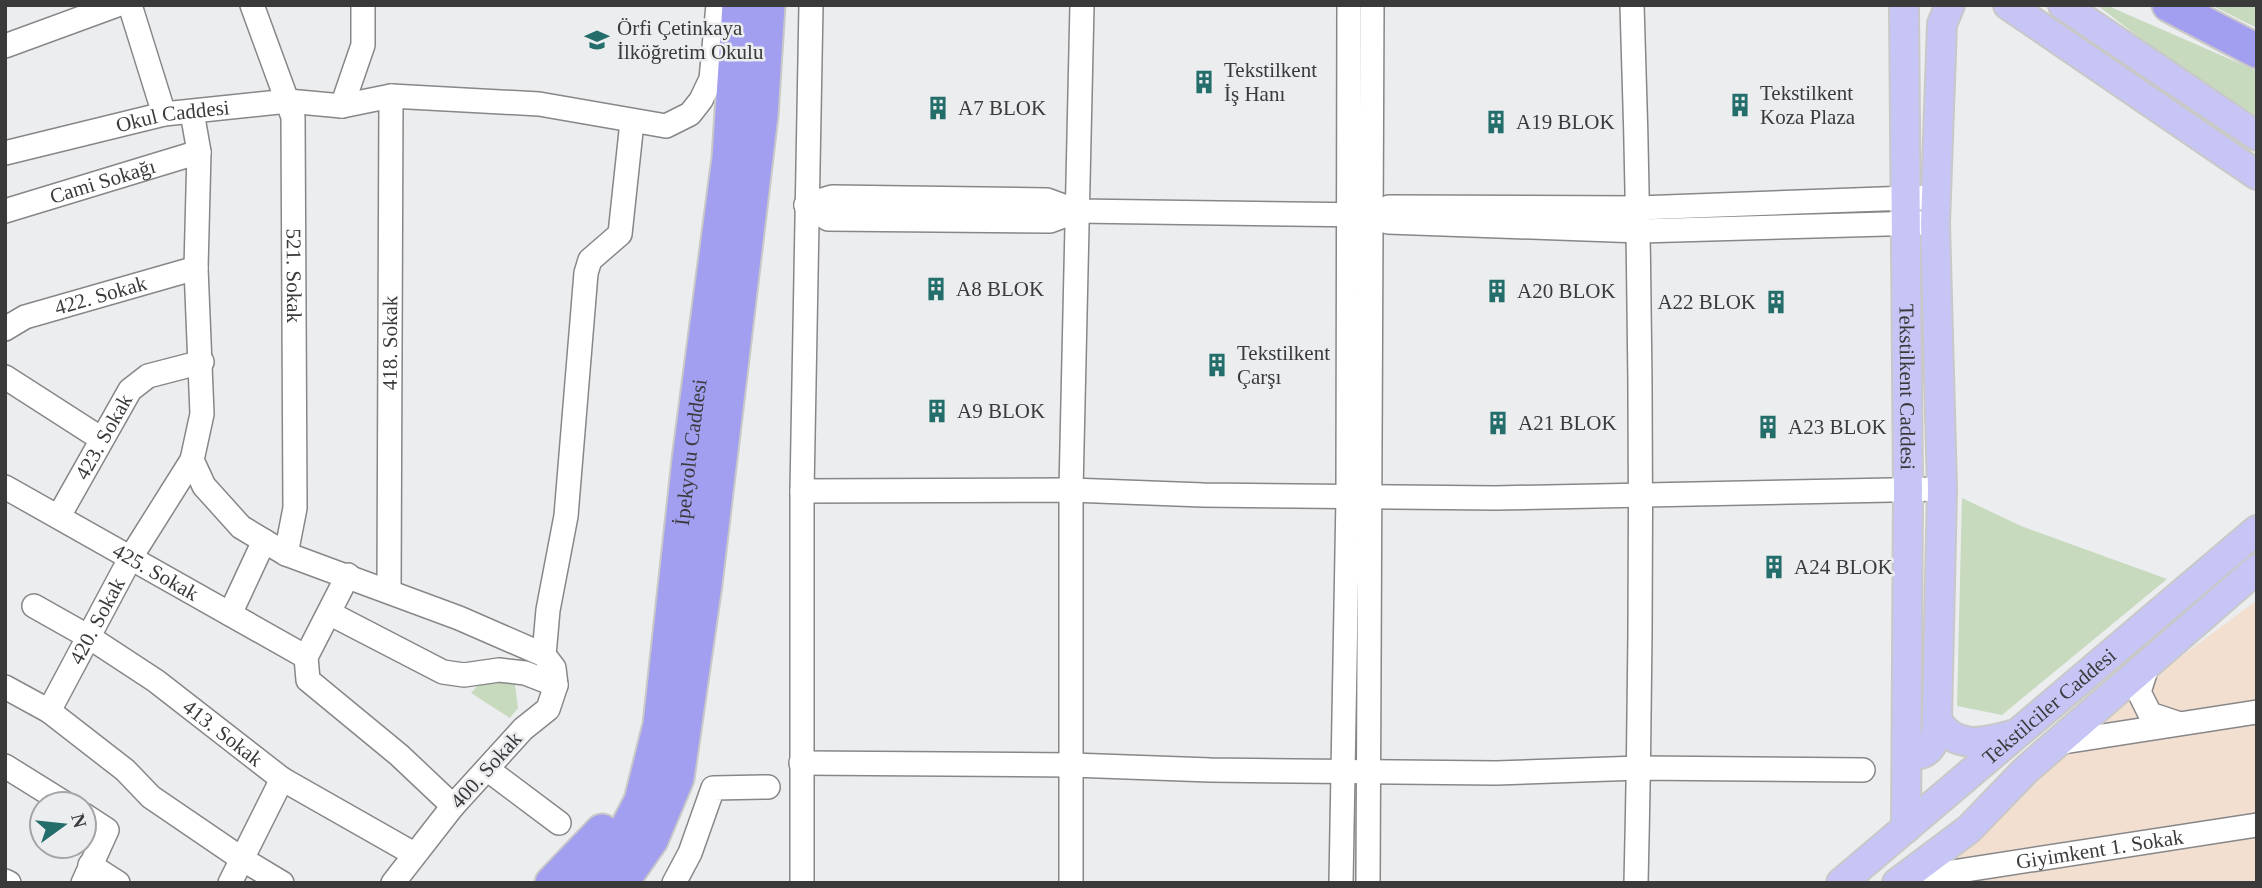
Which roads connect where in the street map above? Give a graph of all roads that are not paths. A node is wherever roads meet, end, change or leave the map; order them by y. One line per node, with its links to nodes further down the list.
1 (117, 5): 18 (street)
2 (130, 5): 24 (street)
3 (252, 5): 21 (street, 521. Sokak)
4 (363, 5): 22 (street)
5 (718, 5): 25 (street, Okul Caddesi)
6 (739, 5): 72 (highway, İpekyolu Caddesi)
7 (768, 5): 98 (highway, İpekyolu Caddesi)
8 (811, 5): 30 (street)
9 (1082, 5): 34 (street)
10 (1349, 5): 36 (street)
11 (1372, 5): 36 (street)
12 (1632, 5): 31 (street)
13 (1904, 5): 35 (main road, Tekstilkent Caddesi)
14 (1950, 5): 32 (main road, Tekstilkent Caddesi)
15 (2008, 5): 29 (main road)
16 (2063, 5): 26 (main road)
17 (2169, 5): 19 (highway)
18 (5, 46)
19 (2257, 51)
20 (391, 96): 22 (street, Okul Caddesi); 25 (street, Okul Caddesi); 58 (street, 418. Sokak)
21 (288, 102): 22 (street, Okul Caddesi); 23 (street, Okul Caddesi); 54 (street, 521. Sokak)
22 (342, 106)
23 (192, 111): 24 (street, Okul Caddesi); 27 (street, 420. Sokak)
24 (164, 114): 28 (street, Okul Caddesi)
25 (632, 122): 63 (street)
26 (2257, 136)
27 (199, 152): 33 (street, Cami Sokağı); 38 (street, 420. Sokak)
28 (5, 153)
29 (2257, 175)
30 (806, 205): 34 (street); 47 (street)
31 (1639, 208): 35 (street); 36 (street); 37 (street)
32 (1936, 210): 35 (street); 45 (main road, Tekstilkent Caddesi)
33 (5, 211)
34 (1077, 211): 36 (street); 46 (street)
35 (1903, 211): 37 (street); 44 (main road, Tekstilkent Caddesi)
36 (1359, 215): 37 (street); 50 (street)
37 (1640, 232): 49 (street)
38 (196, 268): 39 (street, 422. Sokak); 40 (street, 420. Sokak)
39 (5, 329)
40 (202, 362): 42 (street, 423. Sokak); 43 (street, 420. Sokak)
41 (5, 377): 42 (street)
42 (100, 438): 51 (street, 423. Sokak)
43 (192, 460): 53 (street); 55 (street, 420. Sokak)
44 (1908, 489): 45 (street); 49 (street); 75 (main road, Tekstilkent Caddesi)
45 (1942, 489): 70 (main road, Tekstilkent Caddesi)
46 (1071, 490): 47 (street); 50 (street); 77 (street)
47 (802, 491): 76 (street)
48 (8, 496): 51 (street, 425. Sokak)
49 (1642, 496): 50 (street); 79 (street)
50 (1359, 497): 83 (street); 84 (street)
51 (59, 516): 55 (street, 425. Sokak)
52 (2257, 530): 73 (main road, Tekstilciler Caddesi)
53 (264, 541): 54 (street); 61 (street)
54 (286, 554): 57 (street)
55 (131, 557): 61 (street, 425. Sokak); 62 (street, 420. Sokak)
56 (2257, 569): 65 (main road, Tekstilciler Caddesi)
57 (348, 575): 58 (street); 60 (street)
58 (389, 590): 63 (street)
59 (34, 606): 62 (street, 413. Sokak)
60 (329, 613): 64 (street); 66 (street)
61 (230, 614): 64 (street, 425. Sokak)
62 (89, 637): 68 (street, 420. Sokak); 85 (street, 413. Sokak)
63 (544, 654): 66 (street)
64 (306, 657): 89 (street)
65 (2148, 664): 71 (street); 74 (main road, Tekstilciler Caddesi)
66 (556, 685): 80 (street, 400. Sokak)
67 (5, 687): 68 (street)
68 (49, 711): 96 (street)
69 (2257, 712): 71 (street)
70 (1937, 720): 73 (main road); 75 (main road, Tekstilkent Caddesi)
71 (2180, 724): 74 (street)
72 (660, 725): 104 (highway); 105 (highway, İpekyolu Caddesi)
73 (2013, 735): 87 (main road, Tekstilciler Caddesi)
74 (2057, 743): 81 (main road, Tekstilciler Caddesi)
75 (1907, 757): 87 (main road); 93 (main road, Tekstilkent Caddesi)
76 (801, 764): 77 (street); 107 (street)
77 (1072, 765): 83 (street); 108 (street)
78 (5, 766): 88 (street)
79 (1639, 768): 82 (street); 84 (street); 111 (street)
80 (487, 769): 89 (street, 400. Sokak); 90 (street)
81 (2026, 769): 87 (main road); 99 (main road, Tekstilciler Caddesi)
82 (1863, 770)
83 (1343, 772): 84 (street); 109 (street)
84 (1366, 772): 110 (street)
85 (282, 779): 95 (street, 413. Sokak); 96 (street)
86 (768, 787): 106 (street)
87 (1951, 788): 93 (main road, Tekstilciler Caddesi)
88 (44, 790)
89 (453, 806): 95 (street, 400. Sokak)
90 (559, 823)
91 (98, 824): 94 (street)
92 (2257, 825): 99 (street, Giyimkent 1. Sokak)
93 (1906, 828): 112 (main road, Tekstilciler Caddesi)
94 (98, 849)
95 (414, 854): 103 (street, 400. Sokak)
96 (242, 859): 101 (street); 102 (street)
97 (86, 874): 100 (street)
98 (632, 875)
99 (1899, 881)
100 (118, 883)
101 (230, 883)
102 (282, 883)
103 (393, 883)
104 (552, 883)
105 (586, 883)
106 (674, 883)
107 (802, 883)
108 (1072, 883)
109 (1341, 883)
110 (1368, 883)
111 (1636, 883)
112 (1841, 883)

